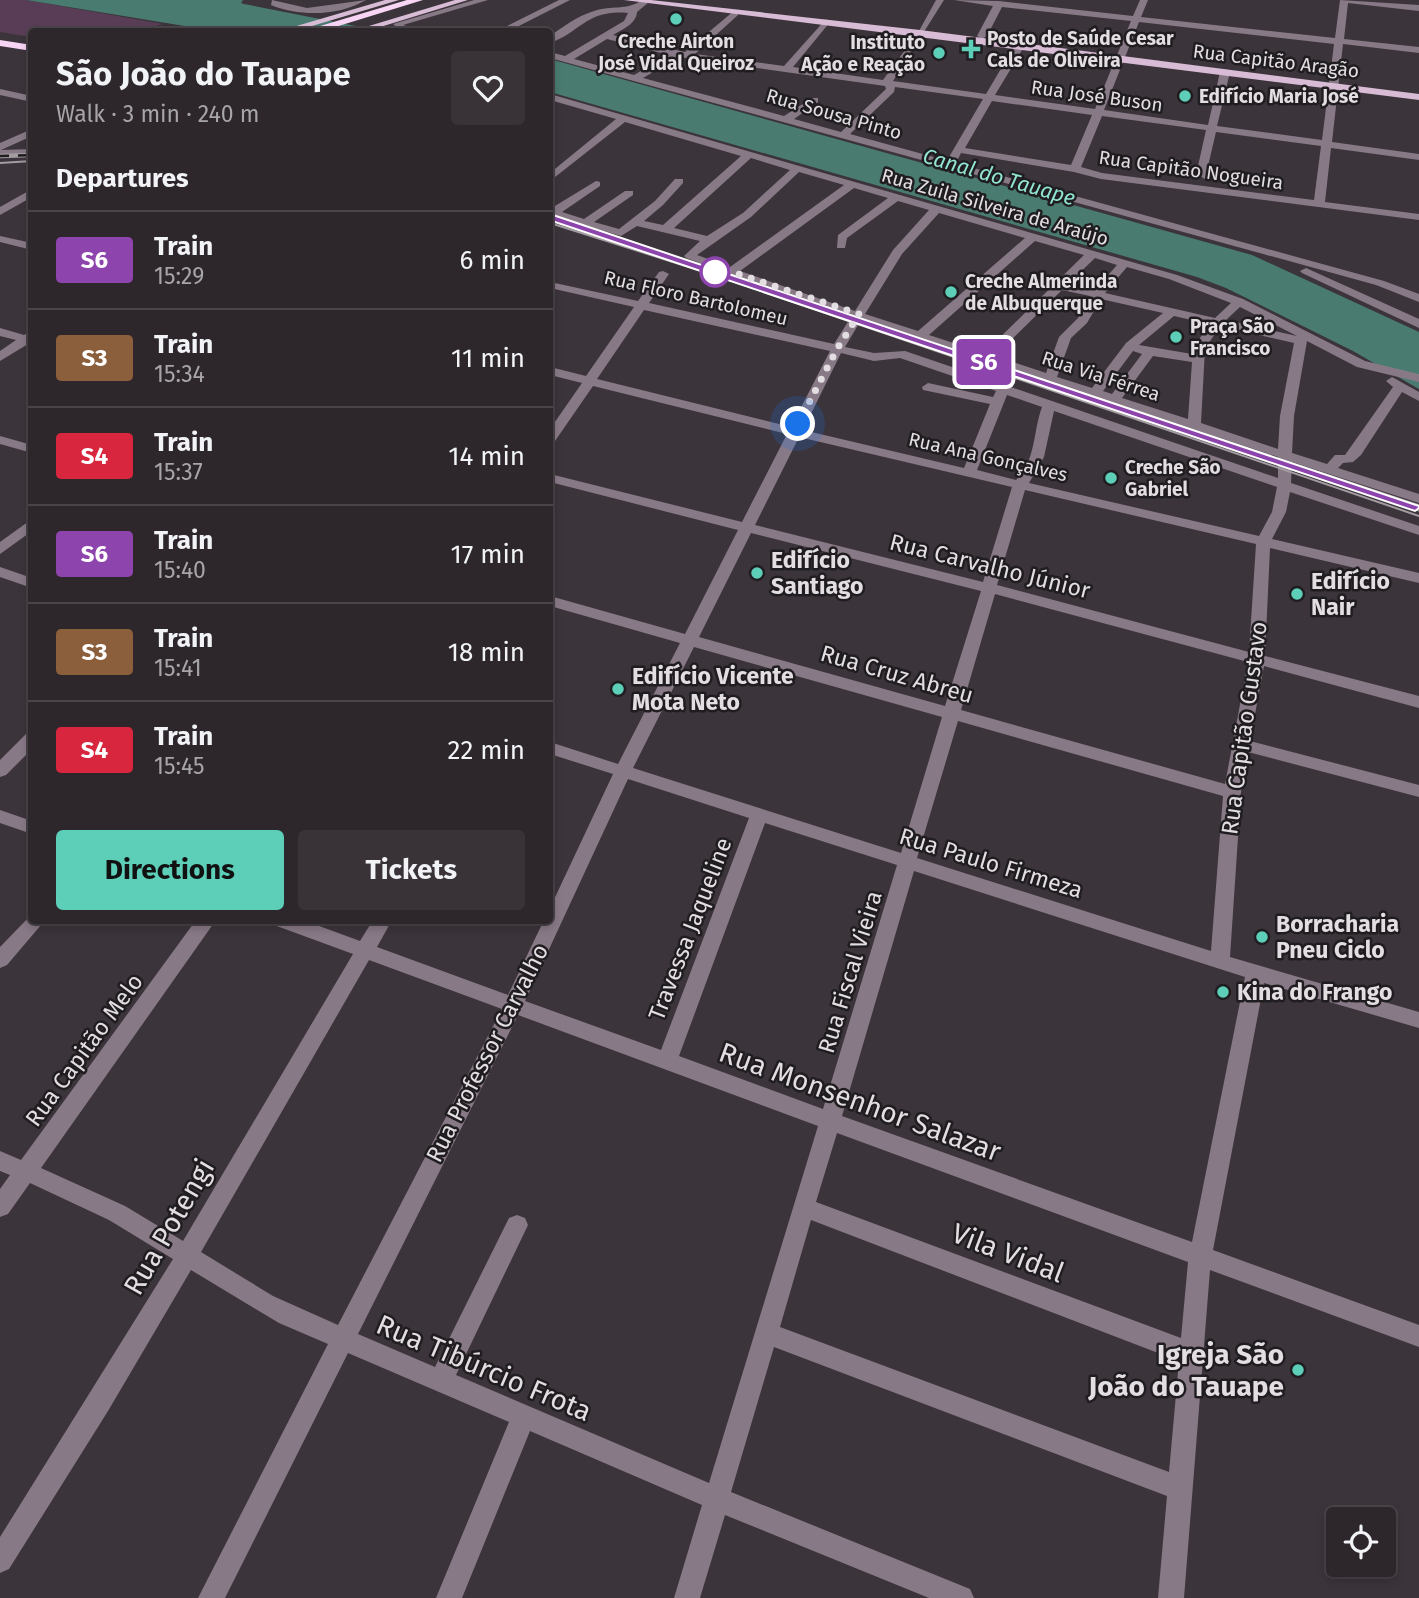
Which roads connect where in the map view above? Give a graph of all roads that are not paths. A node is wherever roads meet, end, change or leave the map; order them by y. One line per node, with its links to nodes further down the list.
1 (362, 0): 15 (street)
2 (395, 0): 23 (main road)
3 (418, 0): 24 (highway)
4 (437, 0): 25 (highway)
5 (464, 0): 26 (main road)
6 (484, 0): 27 (street)
7 (566, 0): 28 (street)
8 (628, 0): 16 (main road, Rua Capitão Aragão)
9 (660, 0): 20 (main road, Rua Capitão Aragão)
10 (743, 0): 20 (street)
11 (940, 0): 29 (street)
12 (958, 0): 17 (street)
13 (1144, 0): 21 (street)
14 (1344, 0): 18 (street); 35 (street)
15 (275, 2)
16 (645, 2): 19 (street); 20 (main road, Rua Capitão Aragão)
17 (999, 4): 21 (street); 31 (street)
18 (1419, 8)
19 (634, 11): 30 (street); 33 (street)
20 (736, 11): 22 (main road, Rua Capitão Aragão); 29 (main road, Rua Capitão Aragão); 42 (street)
21 (1136, 20): 35 (street); 44 (street)
22 (826, 22): 29 (main road, Rua Capitão Aragão); 46 (street)
23 (294, 28)
24 (319, 28)
25 (340, 28)
26 (366, 28)
27 (405, 28)
28 (507, 28)
29 (921, 31): 31 (main road, Rua Capitão Aragão); 38 (main road, Rua Capitão Aragão); 50 (street)
30 (607, 36): 42 (street, Rua José Buson); 45 (street)
31 (982, 36): 44 (main road, Rua Capitão Aragão)
32 (0, 37): 34 (highway)
33 (553, 38)
34 (28, 41)
35 (1338, 42): 41 (street); 49 (street)
36 (0, 43): 39 (highway)
37 (553, 45): 40 (street)
38 (1020, 45): 44 (main road, Rua Capitão Aragão); 55 (street)
39 (28, 47)
40 (577, 49)
41 (1419, 50)
42 (683, 54): 46 (street, Rua José Buson); 48 (street)
43 (553, 56): 45 (street, Rua Sousa Pinto)
44 (1122, 56): 47 (main road, Rua Capitão Aragão); 49 (main road, Rua Capitão Aragão); 57 (street)
45 (567, 59): 48 (street, Rua Sousa Pinto)
46 (787, 69): 50 (street, Rua José Buson)
47 (1225, 72): 49 (main road, Rua Capitão Aragão); 60 (street)
48 (636, 78): 59 (street, Rua Sousa Pinto)
49 (1333, 84): 52 (main road, Rua Capitão Aragão); 63 (street)
50 (890, 85): 55 (street, Rua José Buson); 62 (street)
51 (3, 95): 53 (street)
52 (1419, 95)
53 (28, 98)
54 (553, 98): 58 (street, Rua Zuila Silveira de Araújo)
55 (990, 99): 57 (street, Rua José Buson); 65 (street)
56 (815, 100): 59 (street)
57 (1098, 114): 60 (street, Rua José Buson); 72 (street)
58 (624, 118): 68 (street, Rua Zuila Silveira de Araújo); 73 (street)
59 (787, 119): 62 (street, Rua Sousa Pinto)
60 (1211, 129): 63 (street, Rua José Buson); 74 (street)
61 (28, 134): 64 (street)
62 (843, 135): 70 (street, Rua Sousa Pinto)
63 (1325, 144): 69 (street, Rua José Buson); 81 (street)
64 (0, 147)
65 (959, 150): 70 (street); 72 (street, Rua Capitão Nogueira)
66 (28, 152): 67 (street)
67 (0, 153)
68 (748, 155): 71 (street, Rua Zuila Silveira de Araújo); 89 (street)
69 (1419, 157)
70 (947, 164): 95 (street, Rua Sousa Pinto)
71 (797, 169): 77 (street, Rua Zuila Silveira de Araújo); 92 (street)
72 (1075, 169): 81 (street, Rua Capitão Nogueira)
73 (553, 176)
74 (1205, 176)
75 (679, 181): 87 (street)
76 (596, 184): 84 (street)
77 (851, 185): 80 (street, Rua Zuila Silveira de Araújo); 98 (street)
78 (629, 193): 88 (street)
79 (28, 194): 83 (street)
80 (895, 198): 82 (street, Rua Zuila Silveira de Araújo); 94 (street)
81 (1319, 203): 86 (street, Rua Capitão Nogueira)
82 (936, 210): 90 (street, Rua Zuila Silveira de Araújo); 107 (street, Rua Professor Carvalho)
83 (0, 212)
84 (553, 212)
85 (553, 213): 88 (street)
86 (1419, 217)
87 (636, 222): 88 (street); 89 (street)
88 (585, 223)
89 (666, 229): 92 (street)
90 (1031, 238): 96 (street, Rua Zuila Silveira de Araújo); 111 (street)
91 (0, 239): 93 (street)
92 (710, 240): 98 (street, Rua Via Férrea)
93 (28, 246)
94 (841, 246)
95 (1271, 255): 103 (street, Rua Sousa Pinto); 109 (street, Rua Sousa Pinto)
96 (1091, 256): 97 (street, Rua Zuila Silveira de Araújo); 101 (street)
97 (1123, 265): 102 (street); 104 (street, Rua Zuila Silveira de Araújo)
98 (730, 272): 107 (street, Rua Via Férrea)
99 (663, 274): 105 (street)
100 (553, 286): 105 (street, Rua Floro Bartolomeu)
101 (1061, 286): 102 (street); 120 (street)
102 (1097, 295): 106 (street); 125 (street)
103 (1419, 298)
104 (1240, 302): 108 (street); 113 (street, Rua Zuila Silveira de Araújo)
105 (641, 306): 116 (street, Rua Floro Bartolomeu); 126 (street)
106 (1171, 312): 108 (street); 115 (street)
107 (857, 317): 111 (street, Rua Via Férrea); 116 (street, Rua Professor Carvalho)
108 (1216, 323): 113 (street); 121 (street)
109 (1419, 324)
110 (0, 332): 112 (street)
111 (921, 335): 120 (street, Rua Via Férrea)
112 (28, 338)
113 (1303, 338): 122 (street, Rua Zuila Silveira de Araújo); 140 (street, Rua Capitão Gustavo)
114 (28, 339): 119 (street)
115 (1130, 346): 117 (street); 130 (street)
116 (837, 349): 118 (street, Rua Floro Bartolomeu); 136 (street, Rua Professor Carvalho)
117 (1150, 352): 121 (street); 132 (street)
118 (874, 357): 129 (street, Rua Via Férrea)
119 (0, 358)
120 (986, 358): 125 (street, Rua Via Férrea)
121 (1199, 359): 135 (street)
122 (1361, 364): 124 (street, Rua Zuila Silveira de Araújo); 127 (street)
123 (553, 372): 126 (street, Rua Ana Gonçalves)
124 (1419, 378)
125 (1050, 379): 130 (street, Rua Via Férrea)
126 (588, 381): 136 (street, Rua Ana Gonçalves); 137 (street)
127 (1400, 386): 131 (street); 141 (street)
128 (928, 387): 133 (street)
129 (1004, 387): 133 (street); 134 (street, Rua Via Férrea)
130 (1094, 394): 132 (street, Rua Via Férrea)
131 (1419, 397)
132 (1114, 400): 135 (street, Rua Via Férrea)
133 (997, 402): 142 (street)
134 (1050, 403): 144 (street, Rua Fiscal Vieira); 145 (street, Rua Via Férrea)
135 (1194, 427): 140 (street, Rua Via Férrea)
136 (794, 432): 142 (street, Rua Ana Gonçalves); 148 (street, Rua Professor Carvalho)
137 (553, 434)
138 (0, 440): 139 (street)
139 (28, 448)
140 (1285, 457): 141 (street, Rua Via Férrea); 145 (street, Rua Capitão Gustavo)
141 (1330, 469): 146 (street, Rua Via Férrea)
142 (969, 472): 144 (street, Rua Ana Gonçalves)
143 (553, 479): 148 (street, Rua Carvalho Júnior)
144 (1020, 484): 150 (street, Rua Ana Gonçalves); 155 (street, Rua Fiscal Vieira)
145 (1286, 486): 149 (street, Rua Via Férrea); 150 (street, Rua Capitão Gustavo)
146 (1419, 499)
147 (28, 526): 151 (street)
148 (745, 528): 155 (street, Rua Carvalho Júnior); 157 (street, Rua Professor Carvalho)
149 (1419, 531)
150 (1263, 542): 153 (street, Rua Ana Gonçalves); 158 (street, Rua Capitão Gustavo)
151 (0, 550)
152 (0, 572): 154 (street)
153 (1419, 578)
154 (28, 582)
155 (989, 588): 158 (street, Rua Carvalho Júnior); 160 (street, Rua Fiscal Vieira)
156 (553, 602): 157 (street, Rua Cruz Abreu)
157 (690, 640): 160 (street, Rua Cruz Abreu); 165 (street, Rua Professor Carvalho)
158 (1257, 658): 159 (street, Rua Carvalho Júnior); 162 (street, Rua Capitão Gustavo)
159 (1419, 702)
160 (951, 712): 167 (street, Rua Cruz Abreu); 171 (street, Rua Fiscal Vieira)
161 (28, 741): 164 (street)
162 (1240, 744): 166 (street); 167 (street, Rua Capitão Gustavo)
163 (553, 749): 165 (street, Rua Paulo Firmeza)
164 (0, 771)
165 (624, 771): 168 (street, Rua Paulo Firmeza); 172 (street, Rua Professor Carvalho)
166 (1419, 791)
167 (1232, 792): 180 (street, Rua Capitão Gustavo)
168 (760, 814): 171 (street, Rua Paulo Firmeza); 184 (street, Travessa Jaqueline)
169 (0, 816): 170 (street)
170 (28, 826)
171 (908, 863): 180 (street, Rua Paulo Firmeza); 185 (street, Rua Fiscal Vieira)
172 (553, 921)
173 (31, 924): 179 (street)
174 (204, 924): 187 (street, Rua Capitão Melo)
175 (292, 924): 178 (street, Rua Monsenhor Salazar)
176 (381, 924): 178 (street, Rua Potengi)
177 (552, 924): 182 (street, Rua Professor Carvalho)
178 (365, 950): 182 (street, Rua Monsenhor Salazar); 191 (street, Rua Potengi)
179 (0, 960)
180 (1220, 961): 181 (street, Rua Paulo Firmeza)
181 (1256, 973): 183 (street, Rua Paulo Firmeza); 192 (street)
182 (514, 1004): 184 (street, Rua Monsenhor Salazar); 195 (street, Rua Professor Carvalho)
183 (1419, 1020)
184 (667, 1060): 185 (street, Rua Monsenhor Salazar)
185 (832, 1121): 189 (street, Rua Fiscal Vieira); 192 (street, Rua Monsenhor Salazar)
186 (0, 1161): 187 (street, Rua Tibúrcio Frota)
187 (26, 1171): 188 (street, Rua Capitão Melo); 191 (street, Rua Tibúrcio Frota)
188 (0, 1207)
189 (804, 1207): 193 (street, Rua Fiscal Vieira); 196 (street, Vila Vidal)
190 (517, 1225): 197 (street)
191 (186, 1256): 195 (street, Rua Tibúrcio Frota); 201 (street, Rua Potengi)
192 (1200, 1257): 194 (street, Rua Monsenhor Salazar); 196 (street)
193 (766, 1333): 199 (street); 200 (street, Rua Fiscal Vieira)
194 (1419, 1336)
195 (341, 1340): 197 (street, Rua Tibúrcio Frota); 202 (street, Rua Professor Carvalho)
196 (1192, 1354): 199 (street)
197 (440, 1382): 198 (street, Rua Tibúrcio Frota)
198 (523, 1418): 200 (street, Rua Tibúrcio Frota); 203 (street)
199 (1181, 1489): 206 (street)
200 (717, 1499): 204 (street, Rua Fiscal Vieira); 205 (street, Rua Tibúrcio Frota)
201 (0, 1560)
202 (211, 1598)
203 (449, 1598)
204 (687, 1598)
205 (961, 1598)
206 (1171, 1598)

